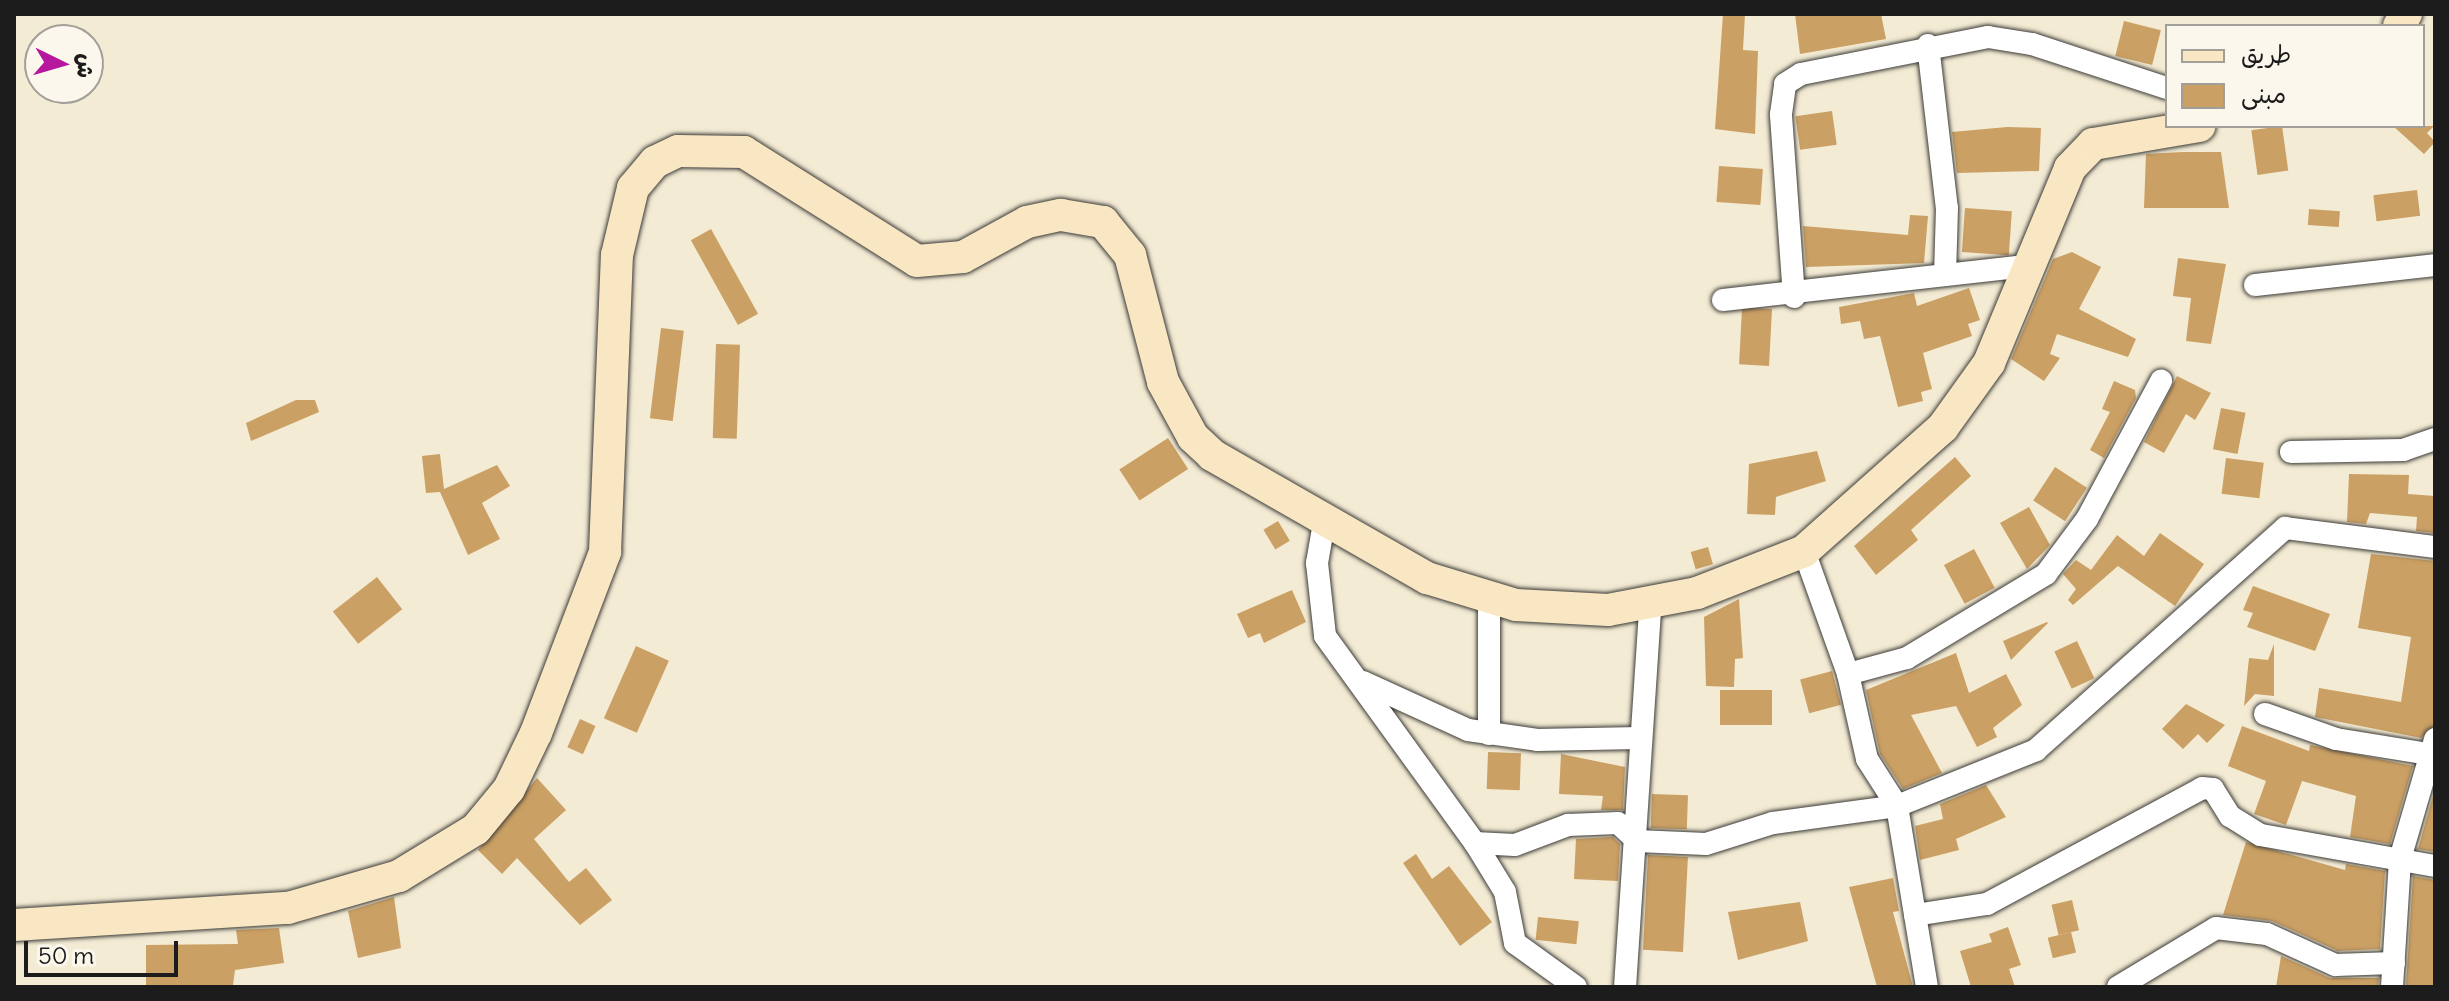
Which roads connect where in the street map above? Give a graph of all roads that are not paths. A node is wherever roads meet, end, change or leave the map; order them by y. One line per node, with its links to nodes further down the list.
1 (1928, 45): 2 (street); 6 (street); 8 (street)
2 (2165, 87)
3 (2187, 128): 5 (main road)
4 (2435, 265): 7 (street)
5 (2026, 266): 6 (street); 15 (main road)
6 (1945, 274): 8 (street)
7 (2255, 285)
8 (1794, 297): 9 (street)
9 (1723, 300)
10 (2161, 381): 18 (street)
11 (2435, 439): 12 (street)
12 (2291, 452)
13 (1324, 523): 16 (main road); 19 (street); 30 (main road)
14 (2435, 547): 24 (street)
15 (1804, 551): 17 (main road); 18 (street)
16 (1489, 599): 17 (main road); 21 (street)
17 (1650, 606): 22 (street)
18 (1848, 674): 24 (street)
19 (1359, 680): 21 (street); 26 (street)
20 (2265, 714): 23 (street)
21 (1489, 734): 22 (street)
22 (1639, 738): 25 (street)
23 (2434, 749): 27 (street)
24 (1897, 806): 25 (street); 29 (street)
25 (1637, 841): 26 (street); 33 (street)
26 (1475, 843): 32 (street)
27 (2400, 859): 28 (street); 29 (street); 31 (street)
28 (2435, 866)
29 (1915, 915): 34 (street)
30 (14, 925)
31 (2394, 963): 35 (street); 36 (street)
32 (1576, 987)
33 (1625, 987)
34 (1927, 987)
35 (2118, 987)
36 (2392, 987)

